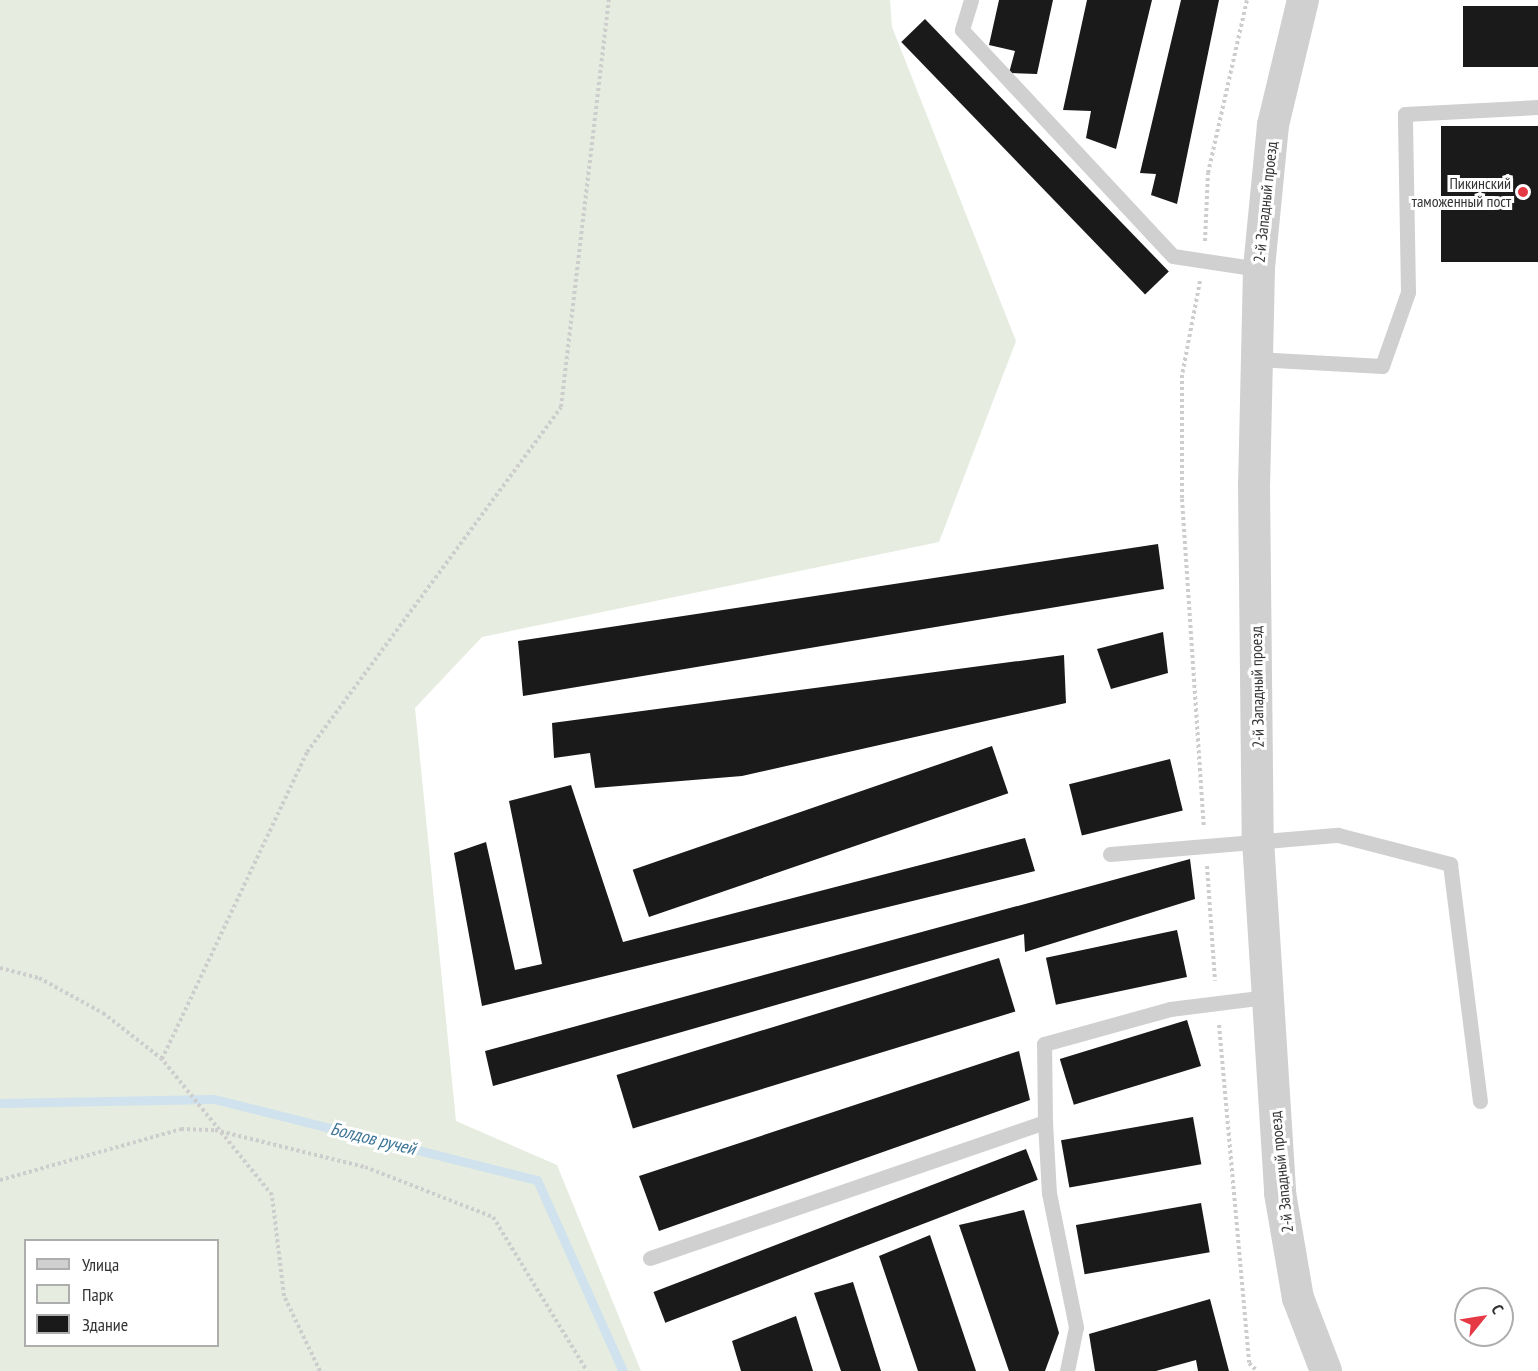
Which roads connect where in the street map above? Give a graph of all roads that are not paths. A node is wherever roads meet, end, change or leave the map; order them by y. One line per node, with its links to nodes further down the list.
1 (971, 0): 4 (lane)
2 (1303, 0): 4 (street, 2-й Западный проезд)
3 (1538, 106): 5 (lane)
4 (1259, 269): 5 (street, 2-й Западный проезд)
5 (1255, 359): 6 (street, 2-й Западный проезд)
6 (1258, 840): 7 (lane); 8 (street, 2-й Западный проезд); 9 (lane)
7 (1110, 854)
8 (1267, 997): 10 (lane); 13 (street, 2-й Западный проезд)
9 (1480, 1101)
10 (1045, 1122): 11 (lane); 12 (lane)
11 (650, 1258)
12 (1067, 1371)
13 (1326, 1371)

